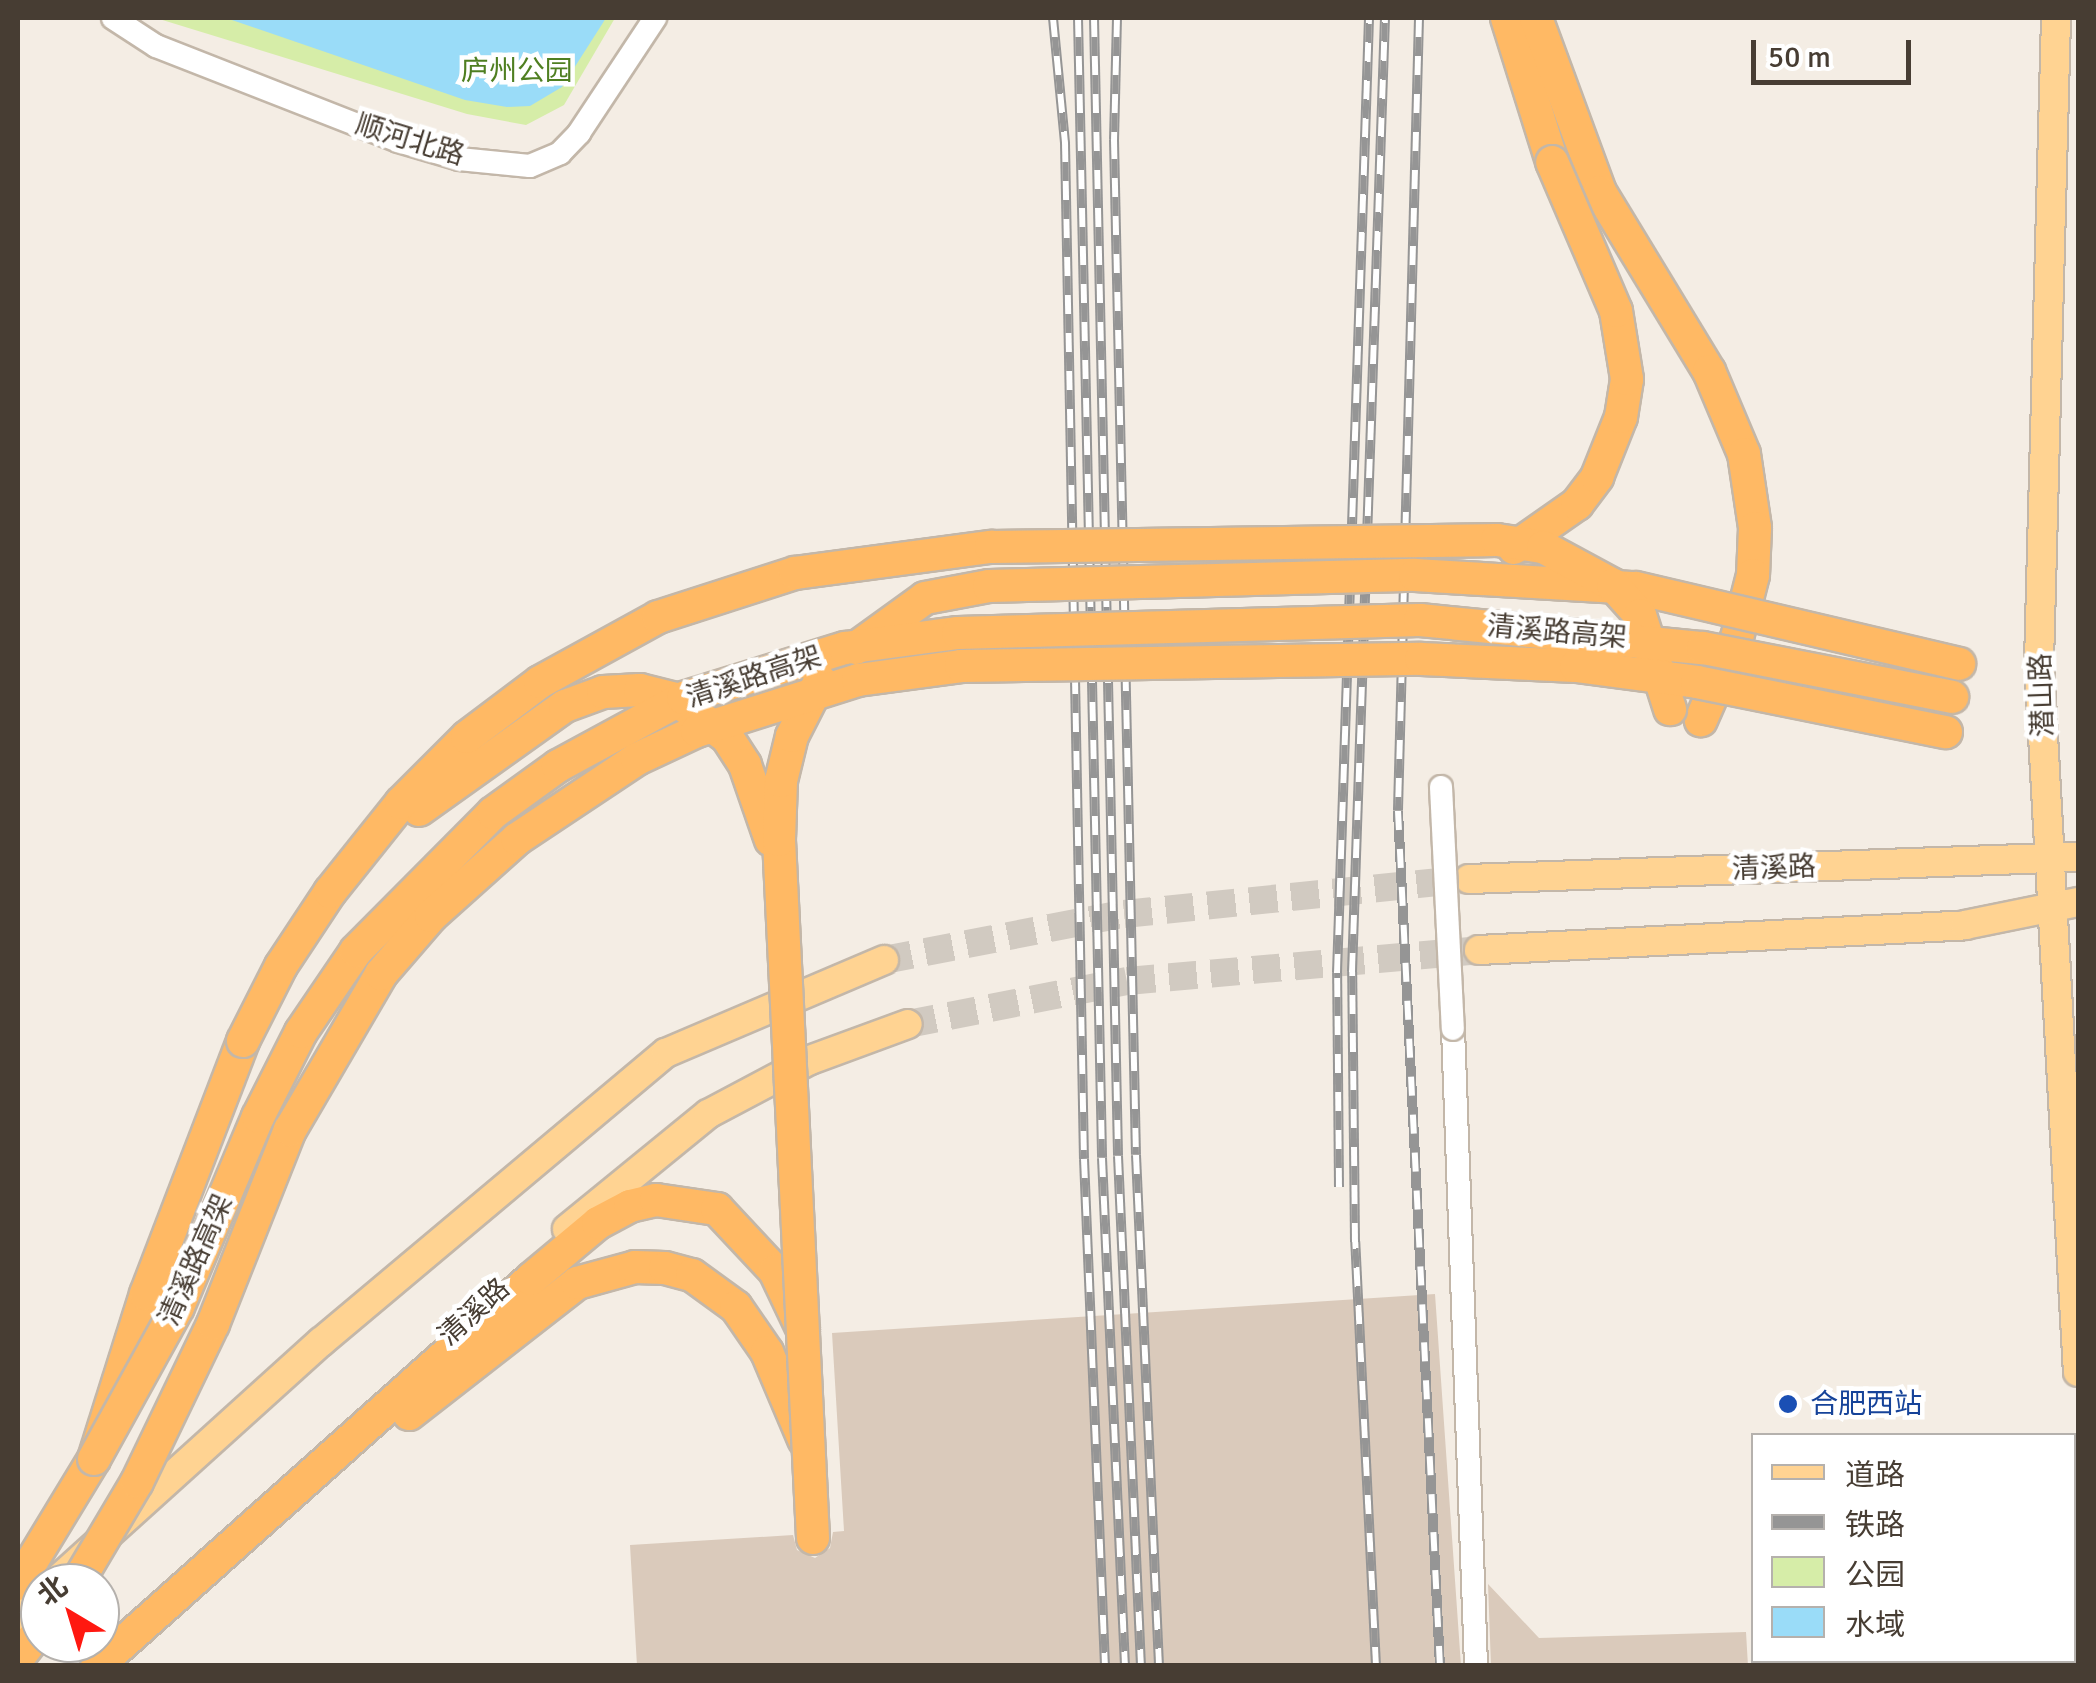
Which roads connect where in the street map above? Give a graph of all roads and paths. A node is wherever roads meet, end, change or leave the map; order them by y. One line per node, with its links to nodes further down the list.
1 (112, 18): 2 (street, 顺河北路)
2 (654, 18)
3 (1507, 18): 6 (highway, bridge)
4 (1536, 18): 10 (highway, bridge)
5 (2056, 18): 13 (main road, 潜山路)
6 (1416, 574): 7 (highway, bridge); 20 (highway, bridge)
7 (1959, 664)
8 (1952, 697): 23 (highway, 清溪路高架, bridge)
9 (1670, 709): 15 (highway, bridge)
10 (1701, 720)
11 (1946, 732): 26 (highway, 清溪路高架, bridge)
12 (1441, 787): 30 (street, bridge)
13 (2064, 858): 14 (main road, 清溪路); 16 (main road, 潜山路)
14 (1469, 879)
15 (330, 892): 22 (highway, bridge); 23 (highway, bridge)
16 (2066, 904): 17 (main road); 21 (main road, 潜山路)
17 (1479, 950)
18 (884, 960): 25 (main road)
19 (908, 1024): 28 (main road, 清溪路)
20 (802, 1330): 22 (highway, bridge); 24 (highway)
21 (2078, 1372)
22 (808, 1450): 24 (highway)
23 (94, 1459): 27 (highway, 清溪路高架)
24 (287, 1501): 29 (highway)
25 (76, 1563)
26 (89, 1563)
27 (18, 1584)
28 (84, 1666)
29 (97, 1666)
30 (1476, 1666)

